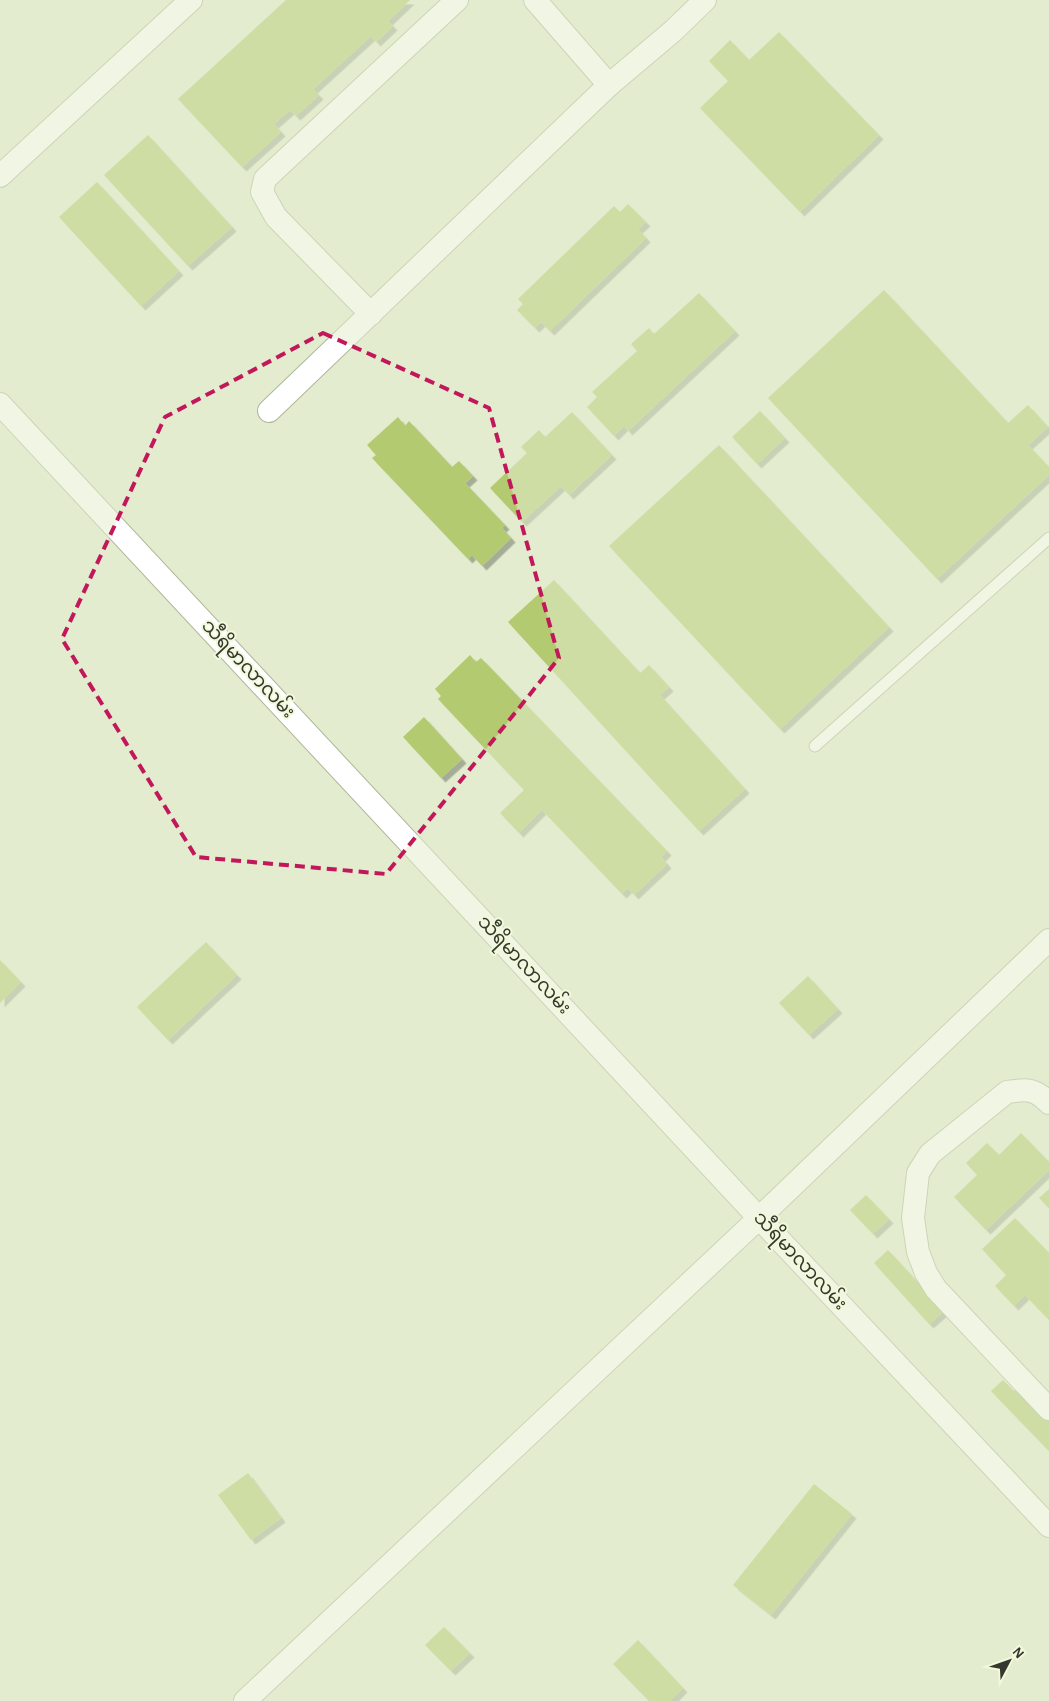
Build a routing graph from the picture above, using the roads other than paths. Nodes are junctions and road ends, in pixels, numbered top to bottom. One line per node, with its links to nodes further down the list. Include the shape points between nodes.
1 (190, 0): 6 (street)
2 (457, 0): 7 (street, via 265,179 262,192 276,217)
3 (535, 0): 5 (street)
4 (705, 0): 5 (street)
5 (609, 85): 7 (street)
6 (0, 176)
7 (371, 314): 9 (street)
8 (0, 404): 14 (street, သီရိမာလာလမ်း)
9 (269, 411)
10 (1049, 538): 11 (lane)
11 (815, 746)
12 (1049, 940): 14 (street)
13 (1049, 1103): 15 (street, via 1033,1090 1008,1092 930,1154 918,1173 913,1218 918,1252 936,1289)
14 (759, 1218): 16 (street, သီရိမာလာလမ်း); 17 (street)
15 (1049, 1410)
16 (1049, 1526)
17 (245, 1701)

